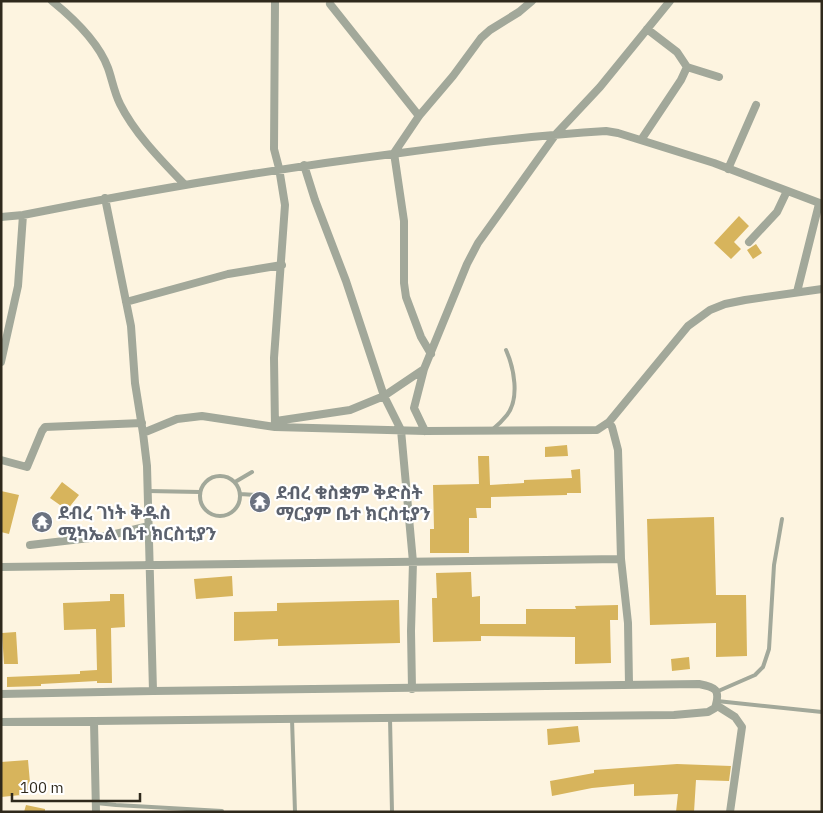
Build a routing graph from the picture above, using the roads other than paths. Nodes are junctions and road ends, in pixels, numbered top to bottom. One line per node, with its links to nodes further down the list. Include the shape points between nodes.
1 (52, 1): 17 (street, via 85,32 104,59 120,103 132,123)
2 (275, 1): 15 (street, via 274,149)
3 (532, 1): 10 (street, via 481,38)
4 (670, 1): 6 (street)
5 (330, 4): 10 (street)
6 (647, 29): 7 (street, via 677,52); 11 (street)
7 (687, 67): 8 (street); 12 (street)
8 (719, 77)
9 (756, 105): 16 (street)
10 (419, 116): 13 (street)
11 (556, 134): 12 (street, via 606,131); 13 (street); 29 (street, via 478,243)
12 (641, 140): 16 (street)
13 (394, 154): 14 (street); 29 (street, via 404,221 406,297)
14 (304, 165): 15 (street); 32 (street)
15 (279, 168): 17 (street); 24 (street, via 285,205)
16 (728, 169): 18 (street)
17 (184, 184): 19 (street)
18 (787, 191): 20 (street); 23 (street, via 777,212)
19 (105, 198): 21 (street); 27 (street)
20 (821, 204): 26 (street)
21 (23, 215): 22 (street); 30 (street, via 18,286)
22 (1, 217)
23 (748, 242)
24 (282, 265): 27 (street, via 228,274); 35 (street, via 274,358)
25 (822, 289): 26 (street)
26 (797, 292): 33 (street, via 735,302 710,310 688,326)
27 (126, 302): 34 (street)
28 (506, 350): 38 (lane, via 514,398 507,415)
29 (431, 354): 31 (street)
30 (1, 362)
31 (424, 369): 32 (street); 37 (street, via 414,408)
32 (384, 396): 35 (street, via 350,410); 36 (street)
33 (609, 422): 38 (street, via 597,430); 50 (street, via 618,450)
34 (142, 423): 39 (street); 40 (street, via 45,427 27,467)
35 (275, 424): 36 (street); 39 (street, via 202,416 177,419)
36 (401, 430): 37 (street); 51 (street)
37 (425, 431): 38 (street)
38 (491, 431)
39 (143, 433): 43 (street)
40 (1, 460)
41 (252, 472): 42 (lane)
42 (235, 482): 44 (lane, via 226,476 216,476 204,483); 45 (lane)
43 (148, 491): 44 (lane); 48 (street)
44 (200, 492): 45 (lane, via 202,506 218,516 236,508)
45 (240, 494): 46 (lane)
46 (257, 495)
47 (782, 519): 57 (lane, via 774,565 769,649 763,667 755,675)
48 (149, 526): 49 (street, via 107,536); 52 (street)
49 (30, 545)
50 (621, 559): 51 (street); 54 (street)
51 (413, 562): 52 (street); 55 (street)
52 (150, 565): 53 (street); 56 (street)
53 (1, 567)
54 (630, 685): 55 (street); 57 (street, via 699,684 712,687)
55 (412, 689): 56 (street)
56 (153, 691): 58 (street)
57 (716, 692): 59 (street)
58 (1, 694)
59 (717, 703): 60 (lane); 61 (street, via 708,712 674,715); 72 (street, via 742,727)
60 (822, 712)
61 (390, 718): 62 (street); 71 (lane)
62 (292, 719): 64 (street); 70 (lane)
63 (1, 722): 64 (street)
64 (94, 722): 65 (street)
65 (96, 802): 66 (lane); 68 (street)
66 (116, 805): 67 (lane); 69 (lane)
67 (222, 810)
68 (96, 812)
69 (120, 812)
70 (294, 812)
71 (392, 812)
72 (730, 812)

